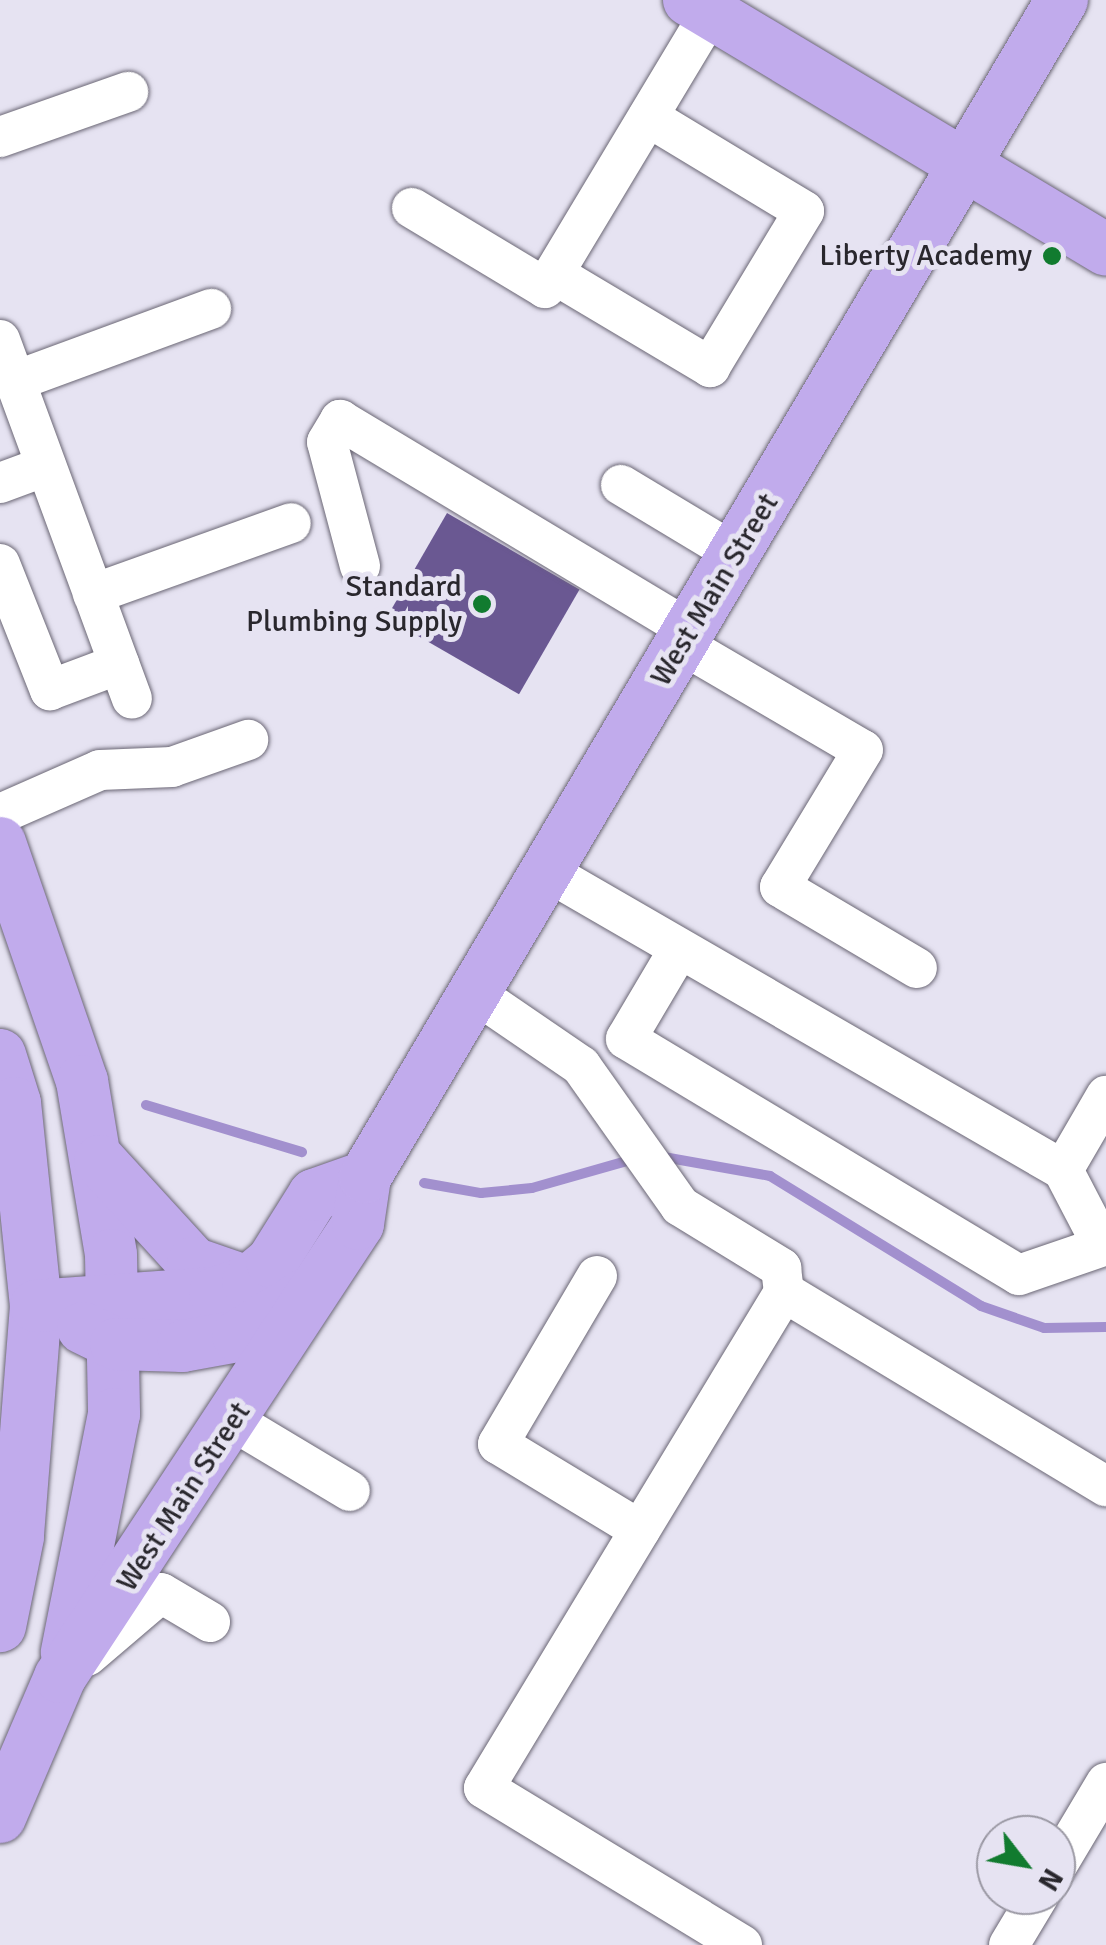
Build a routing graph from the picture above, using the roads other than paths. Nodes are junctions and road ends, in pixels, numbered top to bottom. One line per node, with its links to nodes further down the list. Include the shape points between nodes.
1 (1062, 0): 6 (main road, West Main Street)
2 (699, 7): 4 (lane); 6 (main road)
3 (128, 92): 5 (lane)
4 (648, 117): 9 (lane); 9 (lane, via 804,211 710,367)
5 (0, 136)
6 (966, 166): 8 (main road); 17 (main road, West Main Street)
7 (412, 208): 9 (lane, via 545,288)
8 (1106, 250)
9 (554, 274)
10 (211, 309): 12 (lane)
11 (0, 340): 12 (lane)
12 (15, 381): 13 (lane)
13 (46, 466): 14 (lane); 20 (lane)
14 (0, 483)
15 (621, 485): 17 (lane)
16 (291, 523): 20 (lane)
17 (736, 554): 21 (main road, West Main Street)
18 (0, 564): 20 (lane, via 50,690 126,682)
19 (360, 566): 21 (lane, via 327,442 340,420)
20 (94, 594)
21 (687, 638): 25 (main road, West Main Street); 27 (lane, via 862,750 780,887)
22 (248, 740): 23 (lane, via 172,766 100,770)
23 (0, 814)
24 (0, 844): 31 (main road, via 82,1081)
25 (548, 872): 26 (lane); 28 (main road, West Main Street)
26 (678, 951): 32 (lane); 34 (lane, via 626,1039 1019,1275)
27 (917, 968)
28 (476, 994): 33 (main road, West Main Street); 38 (lane, via 570,1056 627,1123 670,1194 781,1268)
29 (3, 1073): 39 (main road)
30 (1106, 1096): 32 (lane)
31 (100, 1161): 37 (main road, via 193,1263); 40 (main road)
32 (1063, 1170): 34 (lane)
33 (365, 1177): 36 (main road, West Main Street, via 358,1224); 37 (main road, via 314,1195 272,1262)
34 (1104, 1245)
35 (597, 1276): 45 (lane, via 498,1444)
36 (324, 1279): 40 (main road, via 238,1336); 41 (main road, West Main Street)
37 (248, 1282): 40 (main road)
38 (784, 1292): 43 (lane); 45 (lane)
39 (18, 1306): 40 (main road); 42 (main road)
40 (115, 1320): 48 (main road, via 104,1489)
41 (233, 1422): 44 (lane); 48 (main road, West Main Street)
42 (15, 1424): 47 (main road)
43 (1106, 1486)
44 (350, 1491)
45 (640, 1530): 53 (lane, via 484,1788)
46 (210, 1622): 48 (lane, via 162,1593)
47 (0, 1626)
48 (60, 1677): 50 (main road, West Main Street)
49 (1106, 1783): 51 (lane)
50 (0, 1817)
51 (1076, 1833)
52 (1027, 1915): 54 (lane)
53 (742, 1945)
54 (1009, 1945)

